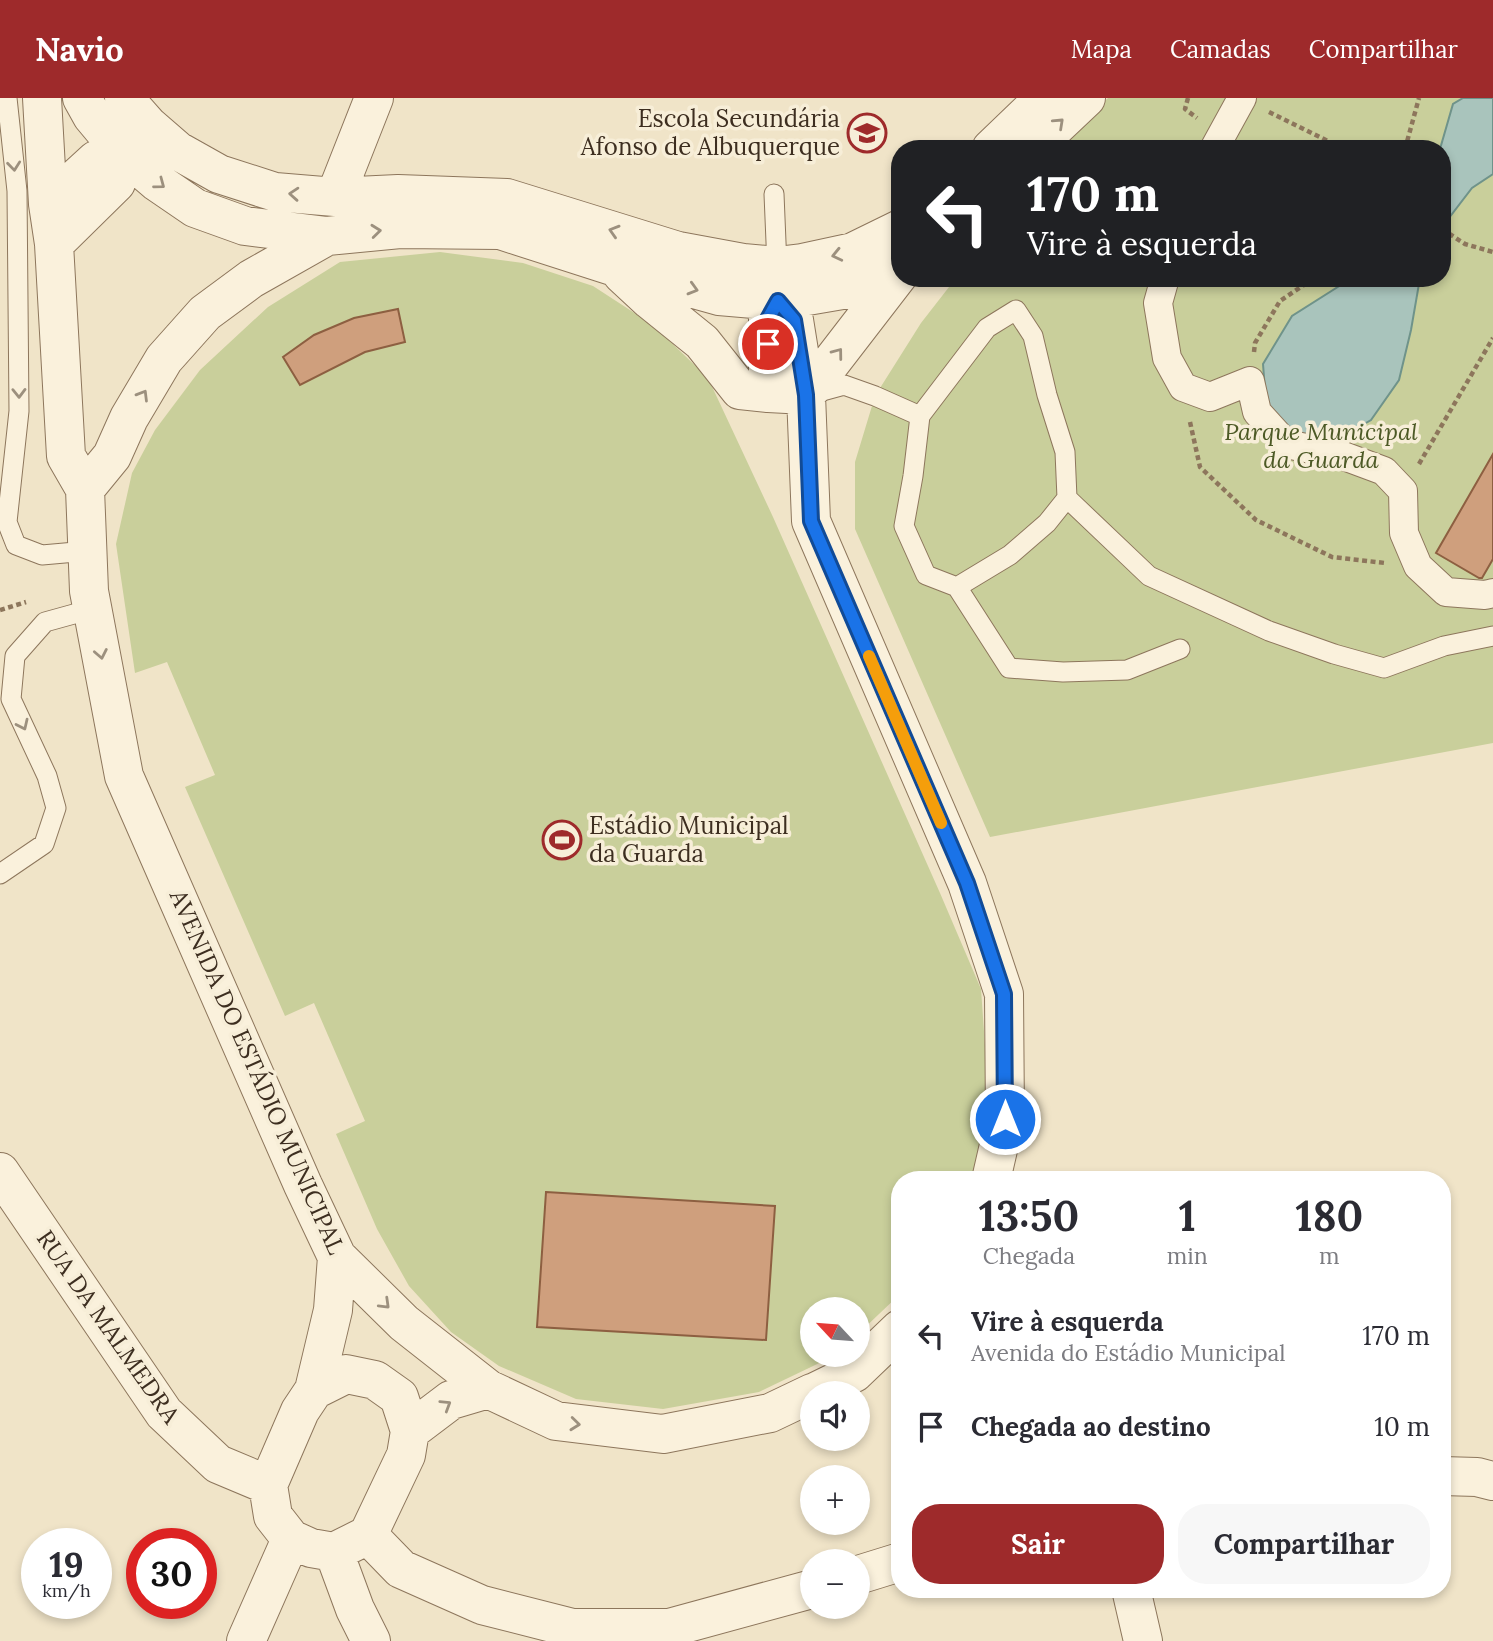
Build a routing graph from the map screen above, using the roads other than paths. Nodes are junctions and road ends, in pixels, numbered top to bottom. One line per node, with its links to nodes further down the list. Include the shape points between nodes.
1 (7, 98): 29 (lane, one-way to 29, via 17,191 19,397 7,522 16,545 42,555)
2 (42, 98): 15 (street, AVENIDA DO ESTÁDIO MUNICIPAL)
3 (82, 98): 12 (street)
4 (374, 98): 14 (street)
5 (1044, 98): 9 (street)
6 (1086, 98): 10 (street, one-way to 6)
7 (1241, 98): 11 (street)
8 (136, 111): 12 (street); 14 (street, one-way to 8, via 275,192 219,174 178,150)
9 (1000, 140)
10 (1042, 140)
11 (1219, 140)
12 (122, 152): 15 (street, via 96,160); 17 (street, one-way to 17, via 195,208 245,226); 18 (street, via 116,183)
13 (774, 194): 22 (lane)
14 (335, 197): 22 (street, one-way to 14, via 743,263 678,251 506,198)
15 (48, 204): 18 (street, AVENIDA DO ESTÁDIO MUNICIPAL)
16 (891, 233): 22 (street, one-way to 22, via 853,252 802,264)
17 (327, 236): 19 (street, one-way to 19, via 400,229 500,230); 27 (street, one-way to 17, via 112,456 164,359 205,313 251,279)
18 (54, 244): 27 (street, AVENIDA DO ESTÁDIO MUNICIPAL, via 66,456)
19 (615, 267): 22 (street, one-way to 22, via 719,296); 24 (street, via 702,342 740,390)
20 (891, 273): 22 (street, via 848,289)
21 (891, 282): 25 (street, one-way to 21)
22 (778, 283): 24 (street, via 768,319); 25 (street, via 794,320)
23 (1162, 287): 31 (street, via 1158,303 1167,358 1183,387 1210,397 1250,381 1257,412 1286,444 1341,455 1384,471 1403,491 1404,533 1418,566 1446,592)
24 (768, 393): 25 (street)
25 (806, 395): 26 (lane, via 844,385); 36 (street, via 811,521 967,883 1004,994 1005,1119)
26 (919, 416): 28 (lane, via 987,328 1016,310 1033,336 1065,452); 30 (lane, via 904,526 926,575)
27 (85, 489): 29 (street, AVENIDA DO ESTÁDIO MUNICIPAL)
28 (1067, 498): 30 (lane, via 1047,523 1010,555); 33 (lane, via 1149,576 1269,631 1334,654 1384,668 1444,646)
29 (87, 551): 32 (street, AVENIDA DO ESTÁDIO MUNICIPAL)
30 (957, 587): 34 (lane, via 1009,668 1127,670)
31 (1493, 593)
32 (92, 610): 35 (lane, one-way to 35, via 45,622 15,656 11,699 47,776 56,808 44,844); 38 (street, AVENIDA DO ESTÁDIO MUNICIPAL, one-way to 38, via 124,776)
33 (1493, 636)
34 (1180, 649)
35 (0, 874)
36 (993, 1171)
37 (0, 1172): 47 (street, RUA DA MALMEDRA, via 163,1413 218,1464)
38 (337, 1257): 41 (street, AVENIDA DO ESTÁDIO MUNICIPAL, one-way to 41, via 404,1322); 42 (street, via 333,1310)
39 (891, 1338): 40 (street, AVENIDA DO ESTÁDIO MUNICIPAL, via 854,1373)
40 (837, 1381)
41 (488, 1389): 43 (street, AVENIDA DO ESTÁDIO MUNICIPAL, one-way to 43, via 556,1422 663,1434 770,1413); 44 (street, one-way to 41, via 451,1400)
42 (314, 1390): 44 (street, via 346,1374 375,1380 399,1397); 47 (street)
43 (800, 1399)
44 (410, 1431): 49 (street, via 406,1455)
45 (1451, 1476): 46 (street)
46 (1493, 1480)
47 (268, 1485): 48 (street, via 273,1516)
48 (291, 1539): 49 (street, via 311,1548); 54 (street)
49 (351, 1544): 52 (street, via 482,1605 572,1628 670,1628); 55 (street, via 355,1609)
50 (891, 1565): 51 (street)
51 (870, 1571)
52 (800, 1592)
53 (1133, 1598): 56 (street)
54 (246, 1641)
55 (371, 1641)
56 (1143, 1641)

